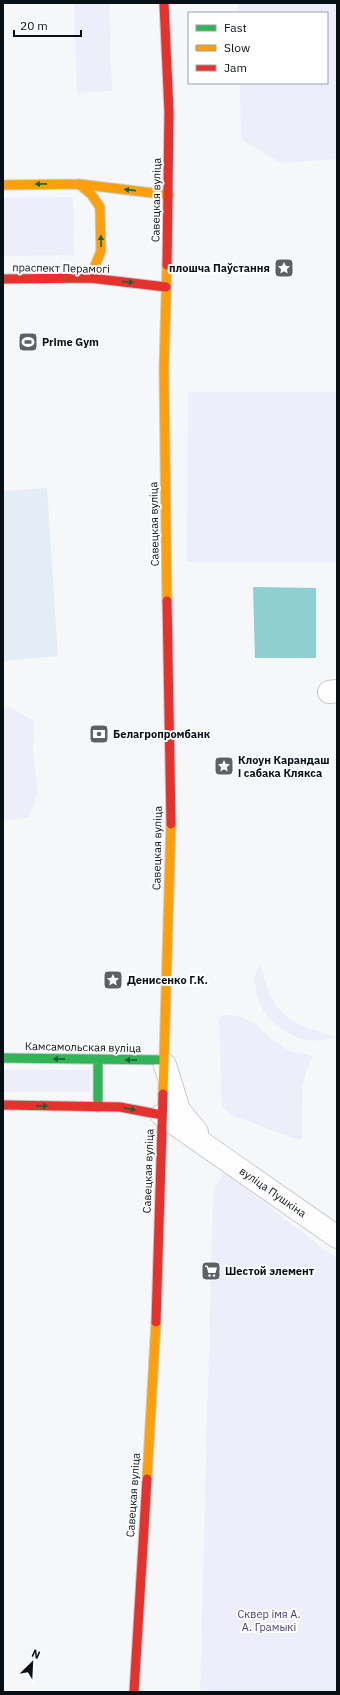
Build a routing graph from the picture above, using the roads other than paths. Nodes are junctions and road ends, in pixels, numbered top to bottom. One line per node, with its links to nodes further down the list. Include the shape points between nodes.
1 (164, 3): 4 (main road, Савецкая вуліца, via 169,112)
2 (79, 184): 3 (main road, one-way to 3); 4 (main road, one-way to 2); 5 (main road, one-way to 2, via 101,251 100,207 91,194)
3 (3, 185)
4 (169, 195): 7 (main road, Савецкая вуліца)
5 (90, 278): 6 (main road, праспект Перамогі); 7 (main road, праспект Перамогі, one-way to 7)
6 (3, 279)
7 (166, 286): 10 (main road, Савецкая вуліца, via 164,369 171,834)
8 (3, 1058): 9 (main road, Камсамольская вуліца, one-way to 8)
9 (98, 1059): 10 (main road, Камсамольская вуліца, one-way to 9); 12 (main road)
10 (164, 1060): 13 (main road, Савецкая вуліца); 14 (street, вуліца Пушкіна, via 179,1110)
11 (3, 1105): 12 (main road, one-way to 12)
12 (98, 1106): 13 (main road, one-way to 13, via 120,1107)
13 (162, 1115): 14 (street, вуліца Пушкіна); 16 (main road, Савецкая вуліца, via 155,1344)
14 (209, 1147): 15 (street, вуліца Пушкіна)
15 (337, 1237)
16 (134, 1692)

